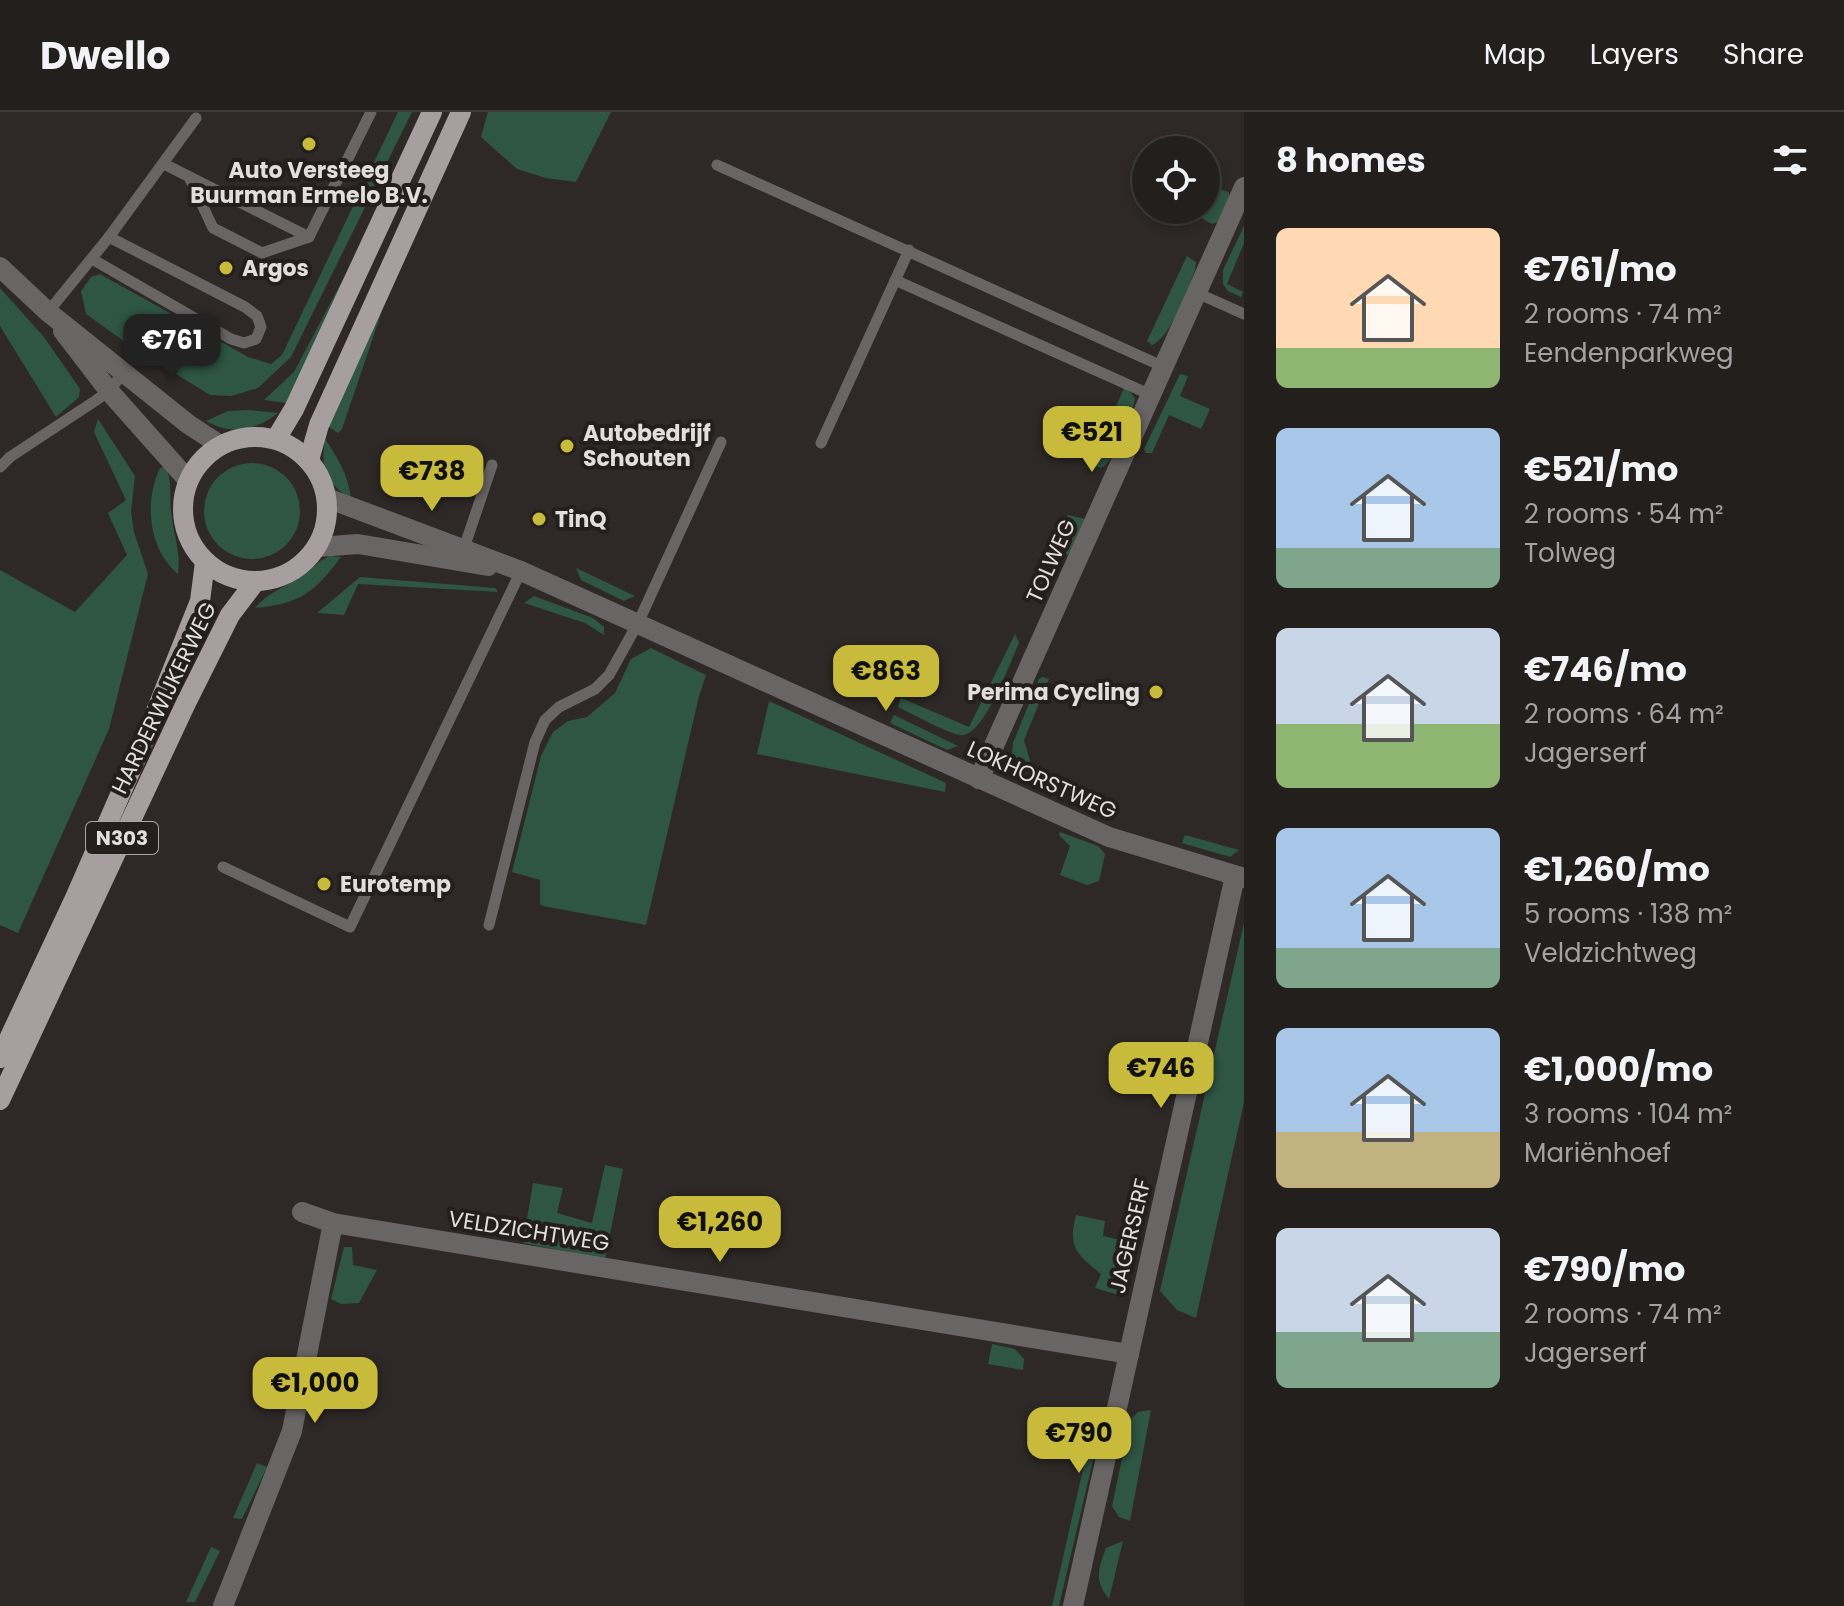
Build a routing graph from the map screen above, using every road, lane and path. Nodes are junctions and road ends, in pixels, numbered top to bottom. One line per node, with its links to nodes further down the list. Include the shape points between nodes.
1 (371, 112): 10 (lane)
2 (432, 112): 22 (main road)
3 (461, 112): 26 (main road, via 319,425)
4 (196, 118): 5 (lane)
5 (164, 164): 7 (lane); 9 (lane)
6 (717, 165): 11 (lane)
7 (189, 177): 10 (lane); 10 (lane, via 213,228 262,253)
8 (1244, 187): 15 (street, TOLWEG)
9 (109, 237): 12 (lane); 12 (lane, via 245,307 261,327 256,339 231,339)
10 (309, 237)
11 (909, 250): 14 (lane); 18 (lane)
12 (92, 259): 16 (lane)
13 (0, 267): 16 (street)
14 (895, 280): 21 (lane); 24 (lane)
15 (1197, 293): 17 (lane); 18 (street, TOLWEG)
16 (48, 312): 19 (street); 20 (street)
17 (1244, 314)
18 (1164, 367): 21 (street, TOLWEG)
19 (124, 372): 20 (lane); 25 (street)
20 (109, 391): 28 (lane); 29 (street)
21 (1151, 395): 37 (street, TOLWEG)
22 (276, 439): 25 (main road, via 238,439); 26 (main road)
23 (721, 442): 36 (lane)
24 (821, 443)
25 (220, 445): 29 (main road)
26 (309, 460): 30 (main road)
27 (492, 465): 32 (lane)
28 (0, 467)
29 (188, 480): 33 (main road, via 184,524)
30 (327, 498): 31 (main road, via 327,523); 32 (street, LOKHORSTWEG)
31 (318, 547): 32 (street, LOKHORSTWEG, via 358,544); 35 (main road, via 302,566 280,578)
32 (461, 555): 34 (street, LOKHORSTWEG)
33 (205, 562): 35 (main road, via 228,577); 41 (main road, HARDERWIJKERWEG / N303, via 200,601 151,724)
34 (521, 571): 36 (street, LOKHORSTWEG); 38 (lane, via 350,927)
35 (255, 582): 42 (main road, HARDERWIJKERWEG / N303, via 230,615 186,703)
36 (638, 623): 37 (street, LOKHORSTWEG); 40 (lane, via 609,675 545,720)
37 (979, 779): 39 (street, LOKHORSTWEG, via 1109,837)
38 (223, 867)
39 (1240, 877): 45 (street, JAGERSERF)
40 (489, 925)
41 (0, 1058)
42 (0, 1100)
43 (302, 1212): 44 (street, VELDZICHTWEG)
44 (333, 1223): 45 (street, VELDZICHTWEG); 46 (street, via 292,1431)
45 (1129, 1354): 47 (street, JAGERSERF)
46 (223, 1606)
47 (1073, 1606)

